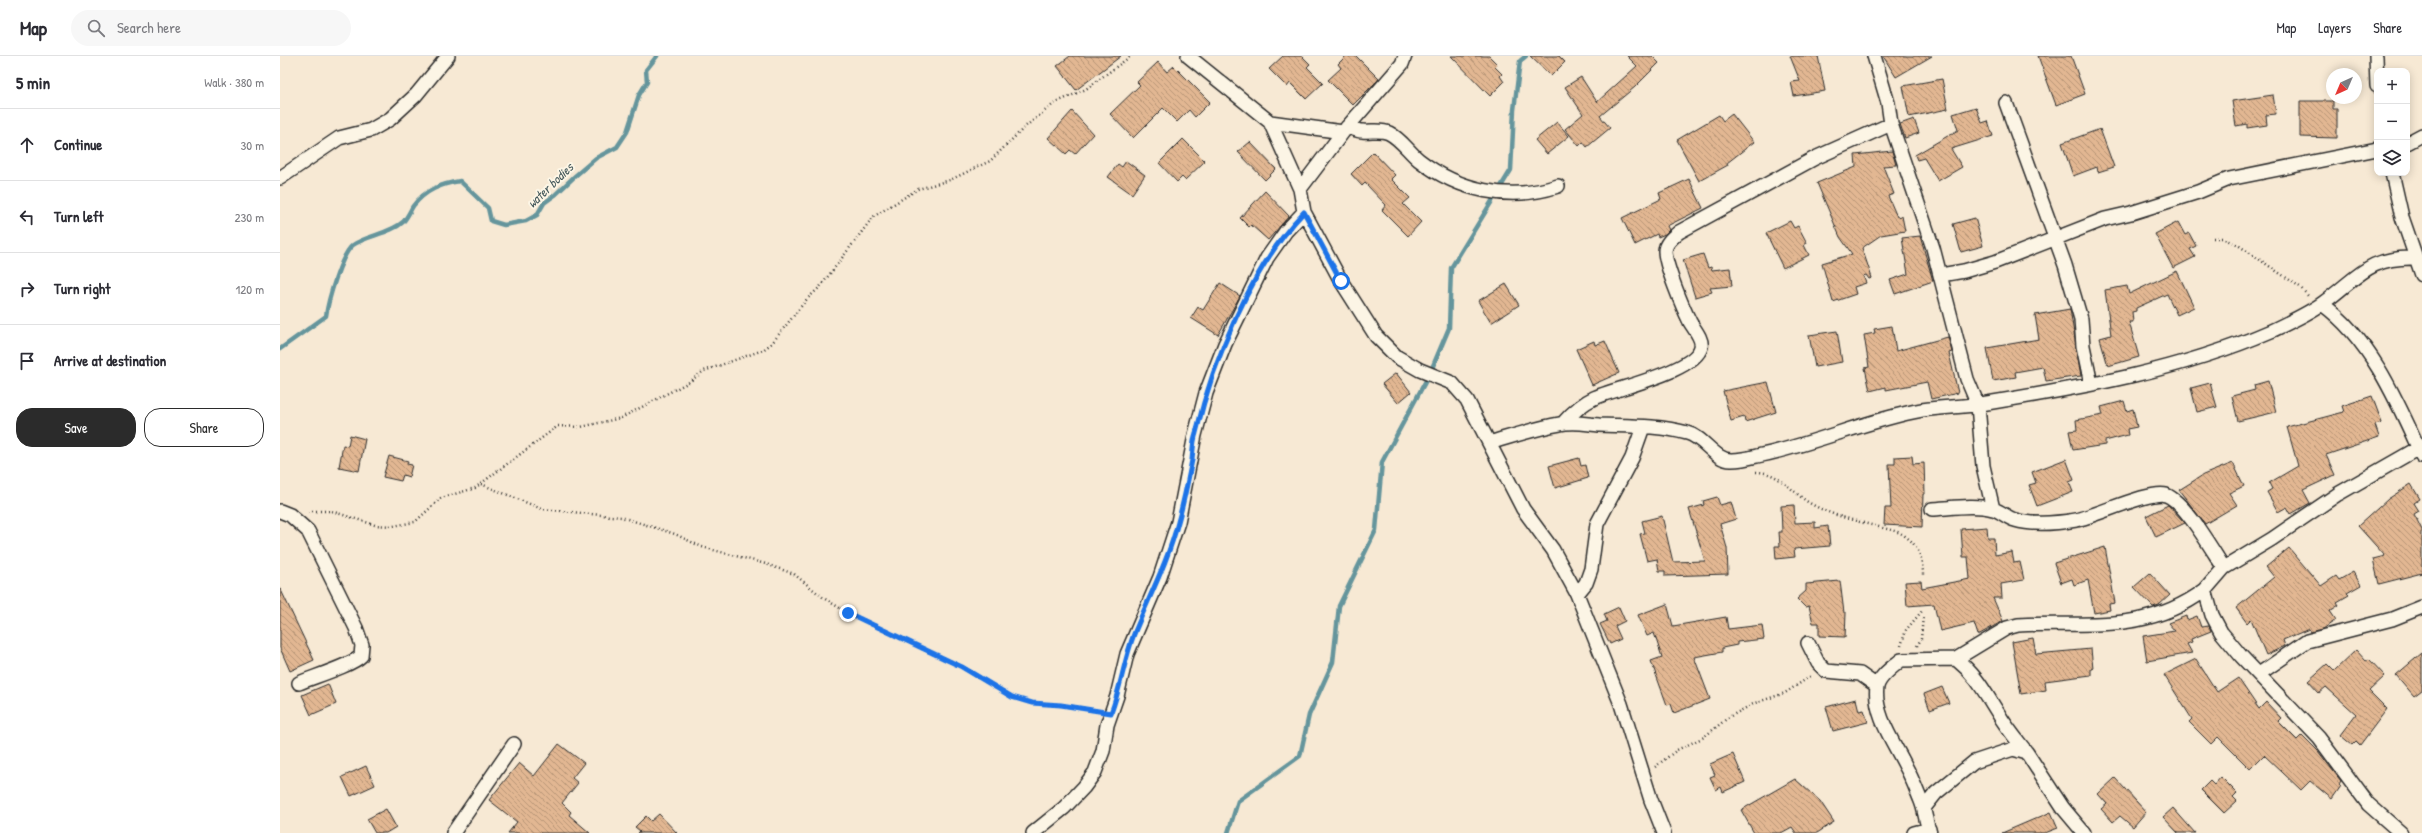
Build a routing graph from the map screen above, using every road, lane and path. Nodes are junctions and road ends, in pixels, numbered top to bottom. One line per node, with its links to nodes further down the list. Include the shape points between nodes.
1 (448, 56): 16 (street, via 416,95 390,119 371,130 339,138)
2 (1131, 56): 33 (path, via 1086,89 1055,103 1026,126 990,161 956,178 918,189 873,217 820,287 807,299 772,343 762,350 704,371 689,382 621,418 581,427 558,426)
3 (1188, 56): 9 (street)
4 (1405, 56): 11 (street, via 1402,64)
5 (1874, 56): 10 (street, via 1888,102)
6 (2376, 56): 7 (street)
7 (2376, 68)
8 (2006, 103): 21 (street)
9 (1270, 122): 11 (street); 18 (street)
10 (1890, 124): 24 (street); 28 (street, via 1815,158 1679,232 1668,242 1665,250 1678,294 1699,337 1701,346 1697,355 1644,383 1593,398 1572,412)
11 (1345, 129): 17 (street, via 1388,132 1446,178 1497,194 1522,195); 18 (street)
12 (2422, 136): 13 (street)
13 (2410, 142)
14 (2374, 150): 21 (street, via 2229,179 2198,192 2105,219)
15 (2393, 176): 22 (street, via 2402,217)
16 (280, 178)
17 (1558, 186)
18 (1300, 189): 19 (street)
19 (1304, 212): 30 (street, via 1341,281 1376,336 1397,357 1452,383 1467,400); 51 (street, via 1286,231 1267,258 1225,344 1206,393 1176,528 1160,577 1127,654 1118,696)
20 (2213, 238): 25 (path, via 2222,238 2238,246 2300,287)
21 (2055, 239): 24 (street, via 1995,262); 26 (street, via 2081,318 2083,346)
22 (2416, 258): 23 (street); 25 (street, via 2394,257 2356,274)
23 (2422, 274)
24 (1941, 275): 27 (street, via 1967,379)
25 (2320, 305): 26 (street, via 2233,347 2114,381); 31 (street, via 2344,323 2367,352)
26 (2091, 384): 27 (street)
27 (1978, 405): 29 (street, via 1920,411 1798,447 1731,461 1690,433); 35 (street, via 1983,466)
28 (1563, 423): 29 (street); 30 (street)
29 (1643, 427): 40 (street, via 1632,458 1597,524 1591,569 1586,583)
30 (1489, 444): 40 (street, via 1522,509 1553,550)
31 (2421, 450): 37 (street, via 2338,494)
32 (1751, 471): 38 (path, via 1771,473 1813,505 1848,519 1896,531 1905,536 1916,545 1920,554)
33 (481, 484): 36 (path, via 442,498 415,522 404,525 375,525 331,511); 51 (path, via 542,509 621,517 675,534 702,547 794,574 825,599 848,613 962,667 1012,697 1032,703)
34 (1932, 509): 35 (street)
35 (1993, 509): 37 (street, via 2015,520 2076,520 2107,512 2150,495 2164,494 2174,499 2186,513)
36 (285, 513): 49 (street, via 308,531 362,645 361,656 355,663 335,668)
37 (2224, 568): 39 (street)
38 (1922, 576)
39 (2204, 590): 46 (street, via 2160,614 2132,622 2035,624 2007,628); 48 (street, via 2221,632)
40 (1577, 594): 54 (street, via 1621,704)
41 (2422, 607): 48 (street, via 2392,619 2307,641)
42 (1922, 612): 45 (path, via 1906,630 1901,647)
43 (1923, 616): 45 (path, via 1919,644)
44 (1808, 643): 47 (street, via 1818,663)
45 (1901, 660): 46 (street); 50 (street, via 1880,679)
46 (1956, 660): 53 (street, via 1980,682 1998,713)
47 (1826, 671): 50 (street, via 1860,674); 54 (path, via 1811,676 1785,693 1755,703 1729,717 1704,737 1662,760)
48 (2259, 674): 62 (street, via 2319,738 2368,804)
49 (299, 683)
50 (1877, 686): 55 (street, via 1882,718)
51 (1111, 713): 58 (street, via 1104,751 1095,772 1064,808)
52 (514, 744): 57 (street)
53 (2027, 753): 55 (street, via 2013,749 1974,762 1936,793); 61 (street)
54 (1644, 777): 59 (street)
55 (1924, 808): 56 (street)
56 (1929, 831): 60 (street)
57 (453, 833)
58 (1033, 833)
59 (1664, 833)
60 (1914, 833)
61 (2084, 833)
62 (2401, 833)

